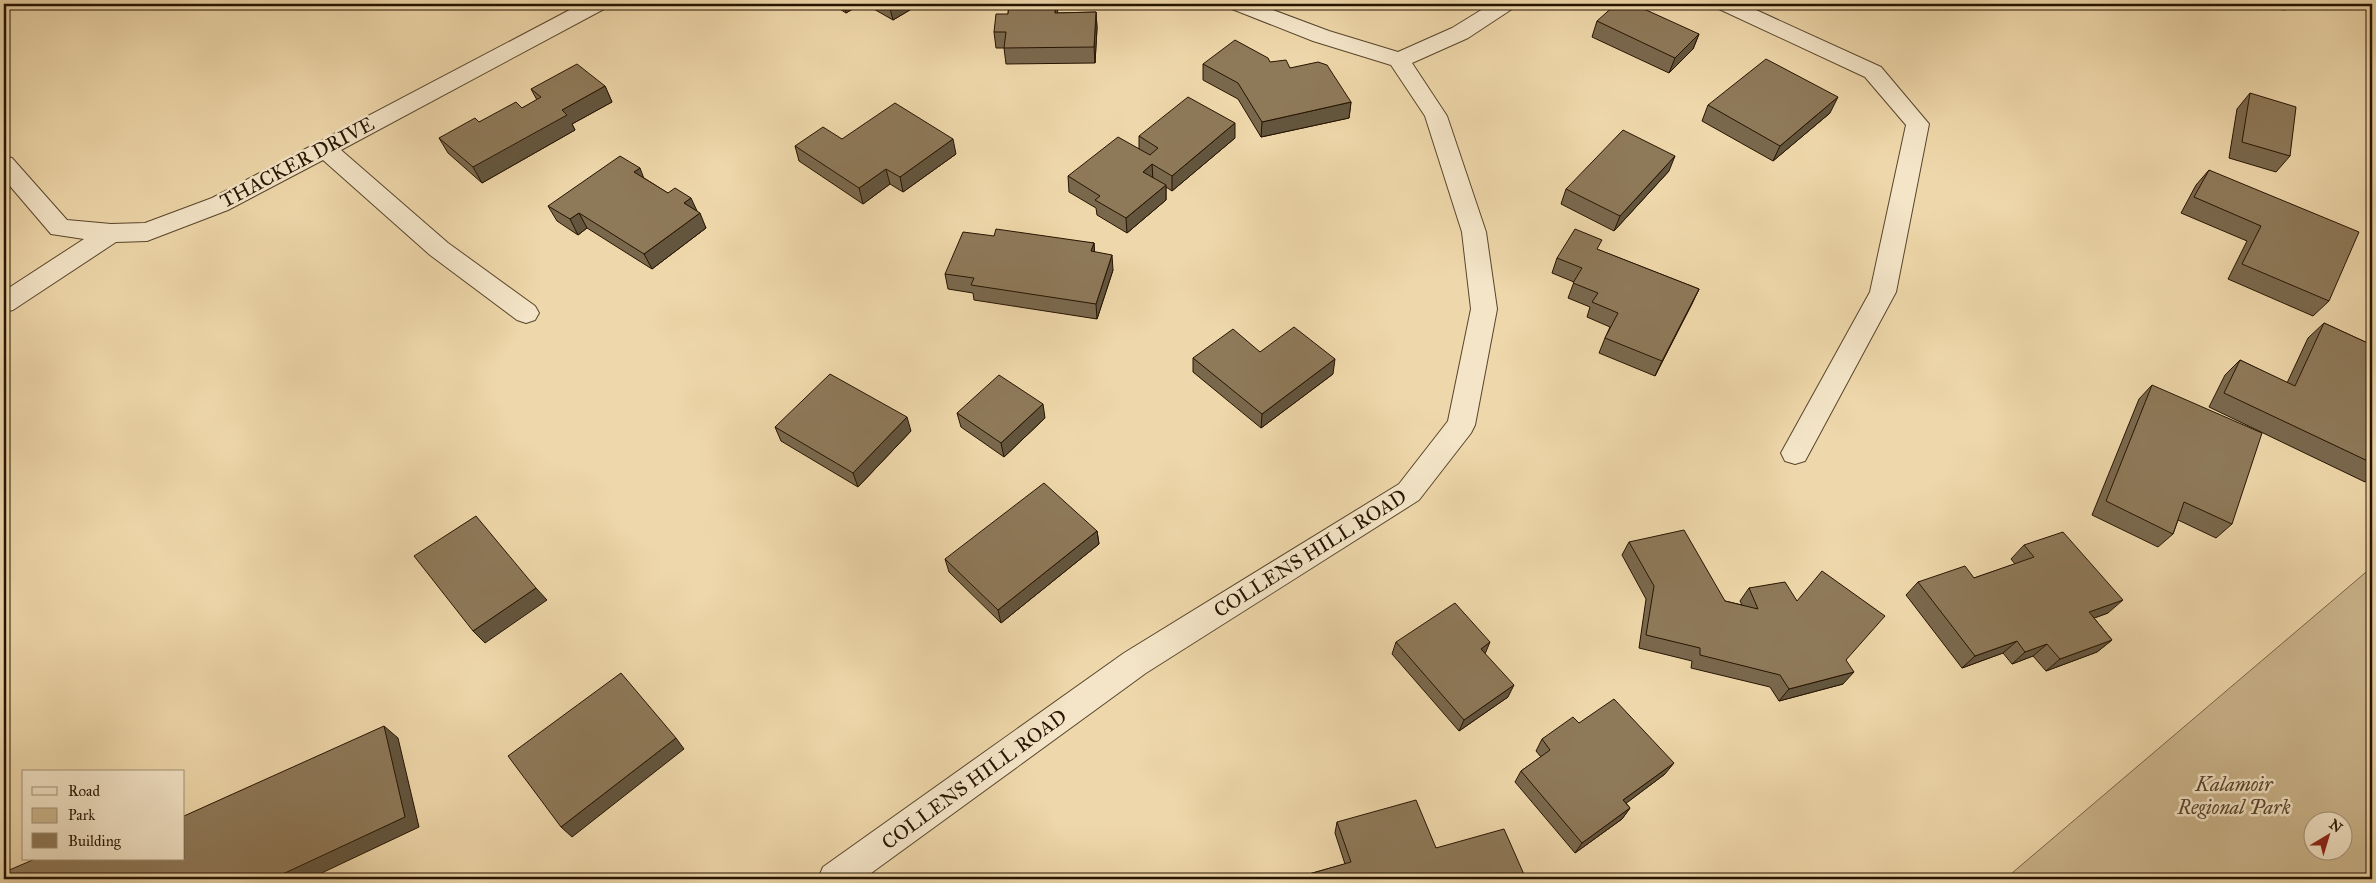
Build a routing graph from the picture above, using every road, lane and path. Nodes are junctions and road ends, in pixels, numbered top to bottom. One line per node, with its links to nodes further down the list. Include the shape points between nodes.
1 (596, 4): 6 (street, THACKER DRIVE)
2 (1239, 4): 5 (street, via 1321,36)
3 (1505, 4): 5 (street, via 1460,33)
4 (1726, 4): 11 (street, via 1873,72 1918,124 1883,292)
5 (1399, 60): 12 (street, COLLENS HILL ROAD, via 1436,116 1474,232 1484,309 1461,425 1410,492 1135,663)
6 (324, 148): 8 (street, THACKER DRIVE, via 220,204 147,232); 10 (street, via 439,249)
7 (4, 164): 8 (street, THACKER DRIVE, via 60,228)
8 (111, 233): 9 (street)
9 (4, 303)
10 (526, 313)
11 (1796, 453)
12 (835, 879)

